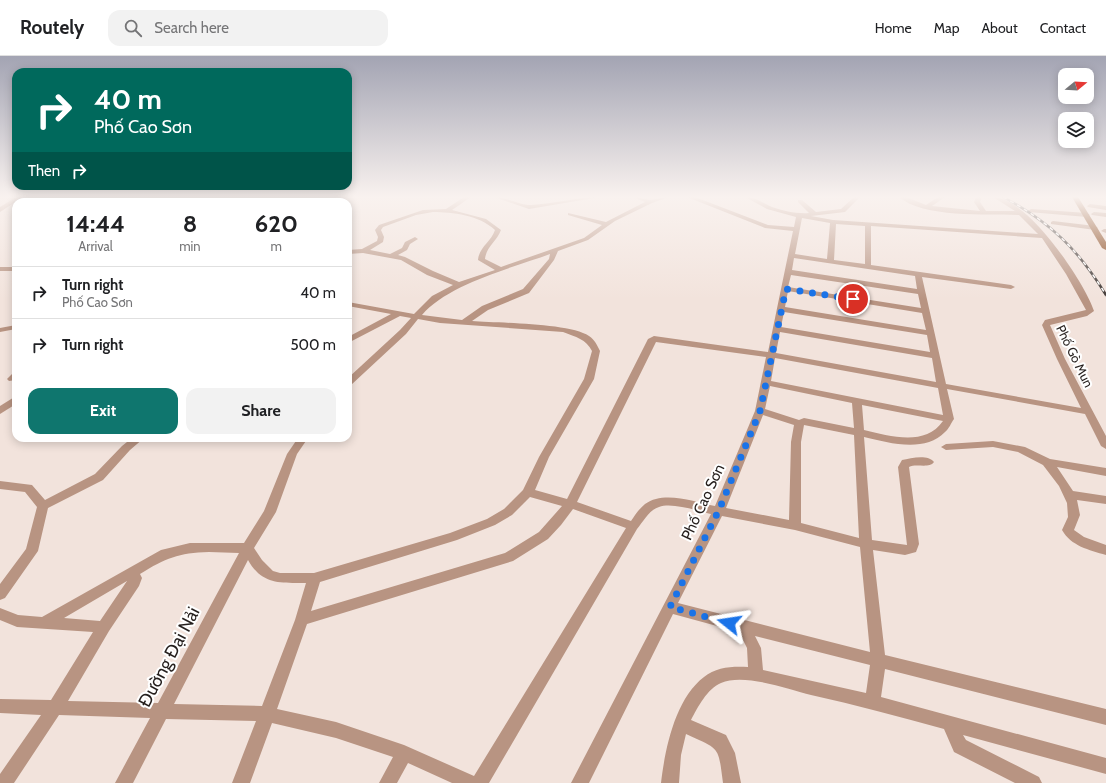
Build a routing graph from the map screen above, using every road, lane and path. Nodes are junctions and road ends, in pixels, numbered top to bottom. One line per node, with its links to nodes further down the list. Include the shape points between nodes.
1 (378, 231): 13 (street, via 380,242)
2 (498, 231): 22 (street, via 488,243 481,260)
3 (597, 231): 14 (street, via 586,239)
4 (797, 231): 17 (street, Phố Cao Sơn)
5 (832, 231): 18 (street)
6 (868, 231): 19 (street)
7 (963, 231): 10 (street)
8 (1040, 231): 10 (street, Phố Gò Mun)
9 (1097, 231): 12 (highway)
10 (1044, 236): 49 (street, Phố Gò Mun, via 1052,245 1090,311 1048,322 1046,325)
11 (415, 239): 16 (street)
12 (1106, 248)
13 (364, 251): 15 (street); 16 (street)
14 (555, 251): 22 (street); 34 (street, via 552,259 526,291 485,308)
15 (352, 252)
16 (393, 255): 25 (street)
17 (791, 256): 18 (street); 23 (street, Phố Cao Sơn)
18 (830, 261): 19 (street)
19 (868, 266): 24 (street)
20 (0, 269): 21 (street)
21 (12, 269)
22 (501, 270): 25 (street)
23 (788, 272): 27 (street, Phố Cao Sơn); 28 (street)
24 (918, 274): 26 (street); 28 (street)
25 (459, 285): 33 (street, via 435,298)
26 (1011, 287)
27 (786, 289): 30 (street, Phố Cao Sơn); 31 (street)
28 (922, 292): 31 (street)
29 (352, 305): 32 (street)
30 (781, 309): 36 (street, Phố Cao Sơn); 38 (street)
31 (926, 311): 38 (street)
32 (400, 313): 33 (street); 39 (street)
33 (417, 317): 34 (street); 42 (street)
34 (465, 322): 61 (street, via 564,330 585,337 596,351 589,379 544,457)
35 (12, 328): 37 (street)
36 (777, 329): 40 (street, Phố Cao Sơn); 41 (street)
37 (0, 330)
38 (931, 333): 41 (street)
39 (352, 338)
40 (772, 355): 43 (street, Phố Cao Sơn); 44 (street); 64 (street, via 659,339 651,341)
41 (936, 356): 44 (street)
42 (352, 379)
43 (767, 383): 45 (street); 48 (street, Phố Cao Sơn)
44 (941, 385): 49 (street); 50 (street)
45 (858, 401): 50 (street); 52 (street)
46 (12, 402): 47 (street)
47 (0, 411)
48 (760, 411): 51 (street); 66 (street, Phố Cao Sơn)
49 (1088, 412): 55 (street, Phố Gò Mun)
50 (949, 419): 52 (street, via 946,427 928,439 898,441)
51 (799, 423): 52 (street, via 804,421); 68 (street, via 796,442)
52 (859, 433): 69 (street)
53 (134, 442): 65 (street, via 99,477)
54 (300, 442): 70 (street, Đường Đại Nải, via 292,454 270,512)
55 (1106, 446)
56 (946, 447): 58 (street, via 993,444 1021,449)
57 (929, 462): 69 (street, via 906,463 903,467 912,549)
58 (1048, 462): 59 (street); 62 (street, via 1059,476)
59 (1106, 472)
60 (0, 485): 65 (street, via 28,488)
61 (528, 492): 64 (street); 73 (street, via 508,512 459,535)
62 (1067, 494): 63 (street); 71 (street, via 1074,509 1074,520 1069,532)
63 (1106, 500)
64 (570, 504): 67 (street); 77 (street, via 558,522 540,540 509,556)
65 (43, 506): 74 (street, via 32,551)
66 (719, 510): 67 (street, via 669,501 654,503 647,507); 68 (street); 75 (street, Phố Cao Sơn)
67 (633, 526): 98 (street)
68 (795, 526): 69 (street)
69 (866, 544): 81 (street)
70 (248, 548): 72 (street, via 175,551); 73 (street, via 257,564 269,575 280,578); 86 (street, Đường Đại Nải)
71 (1106, 550)
72 (132, 572): 78 (street); 79 (street, via 136,580)
73 (314, 578): 77 (street)
74 (0, 594)
75 (670, 607): 80 (street); 99 (street, Phố Cao Sơn)
76 (0, 614): 78 (street, via 17,621)
77 (302, 620): 87 (street)
78 (45, 622): 79 (street)
79 (104, 627): 85 (street)
80 (744, 627): 81 (street); 82 (street, via 754,648)
81 (878, 661): 83 (street); 88 (street)
82 (756, 675): 83 (street); 90 (street, via 732,674 716,677 705,686 693,702)
83 (873, 702): 89 (street)
84 (0, 706): 85 (street)
85 (54, 709): 86 (street); 93 (street)
86 (162, 710): 87 (street); 94 (street, Đường Đại Nải)
87 (267, 714): 91 (street, via 336,730); 95 (street)
88 (1106, 717)
89 (950, 722): 92 (street); 102 (street, via 960,746)
90 (682, 724): 100 (street, via 675,746); 101 (street, via 720,741 727,753)
91 (404, 753): 96 (street); 97 (street)
92 (1106, 766)
93 (4, 783)
94 (124, 783)
95 (241, 783)
96 (388, 783)
97 (471, 783)
98 (478, 783)
99 (580, 783)
100 (670, 783)
101 (732, 783)
102 (1034, 783)

